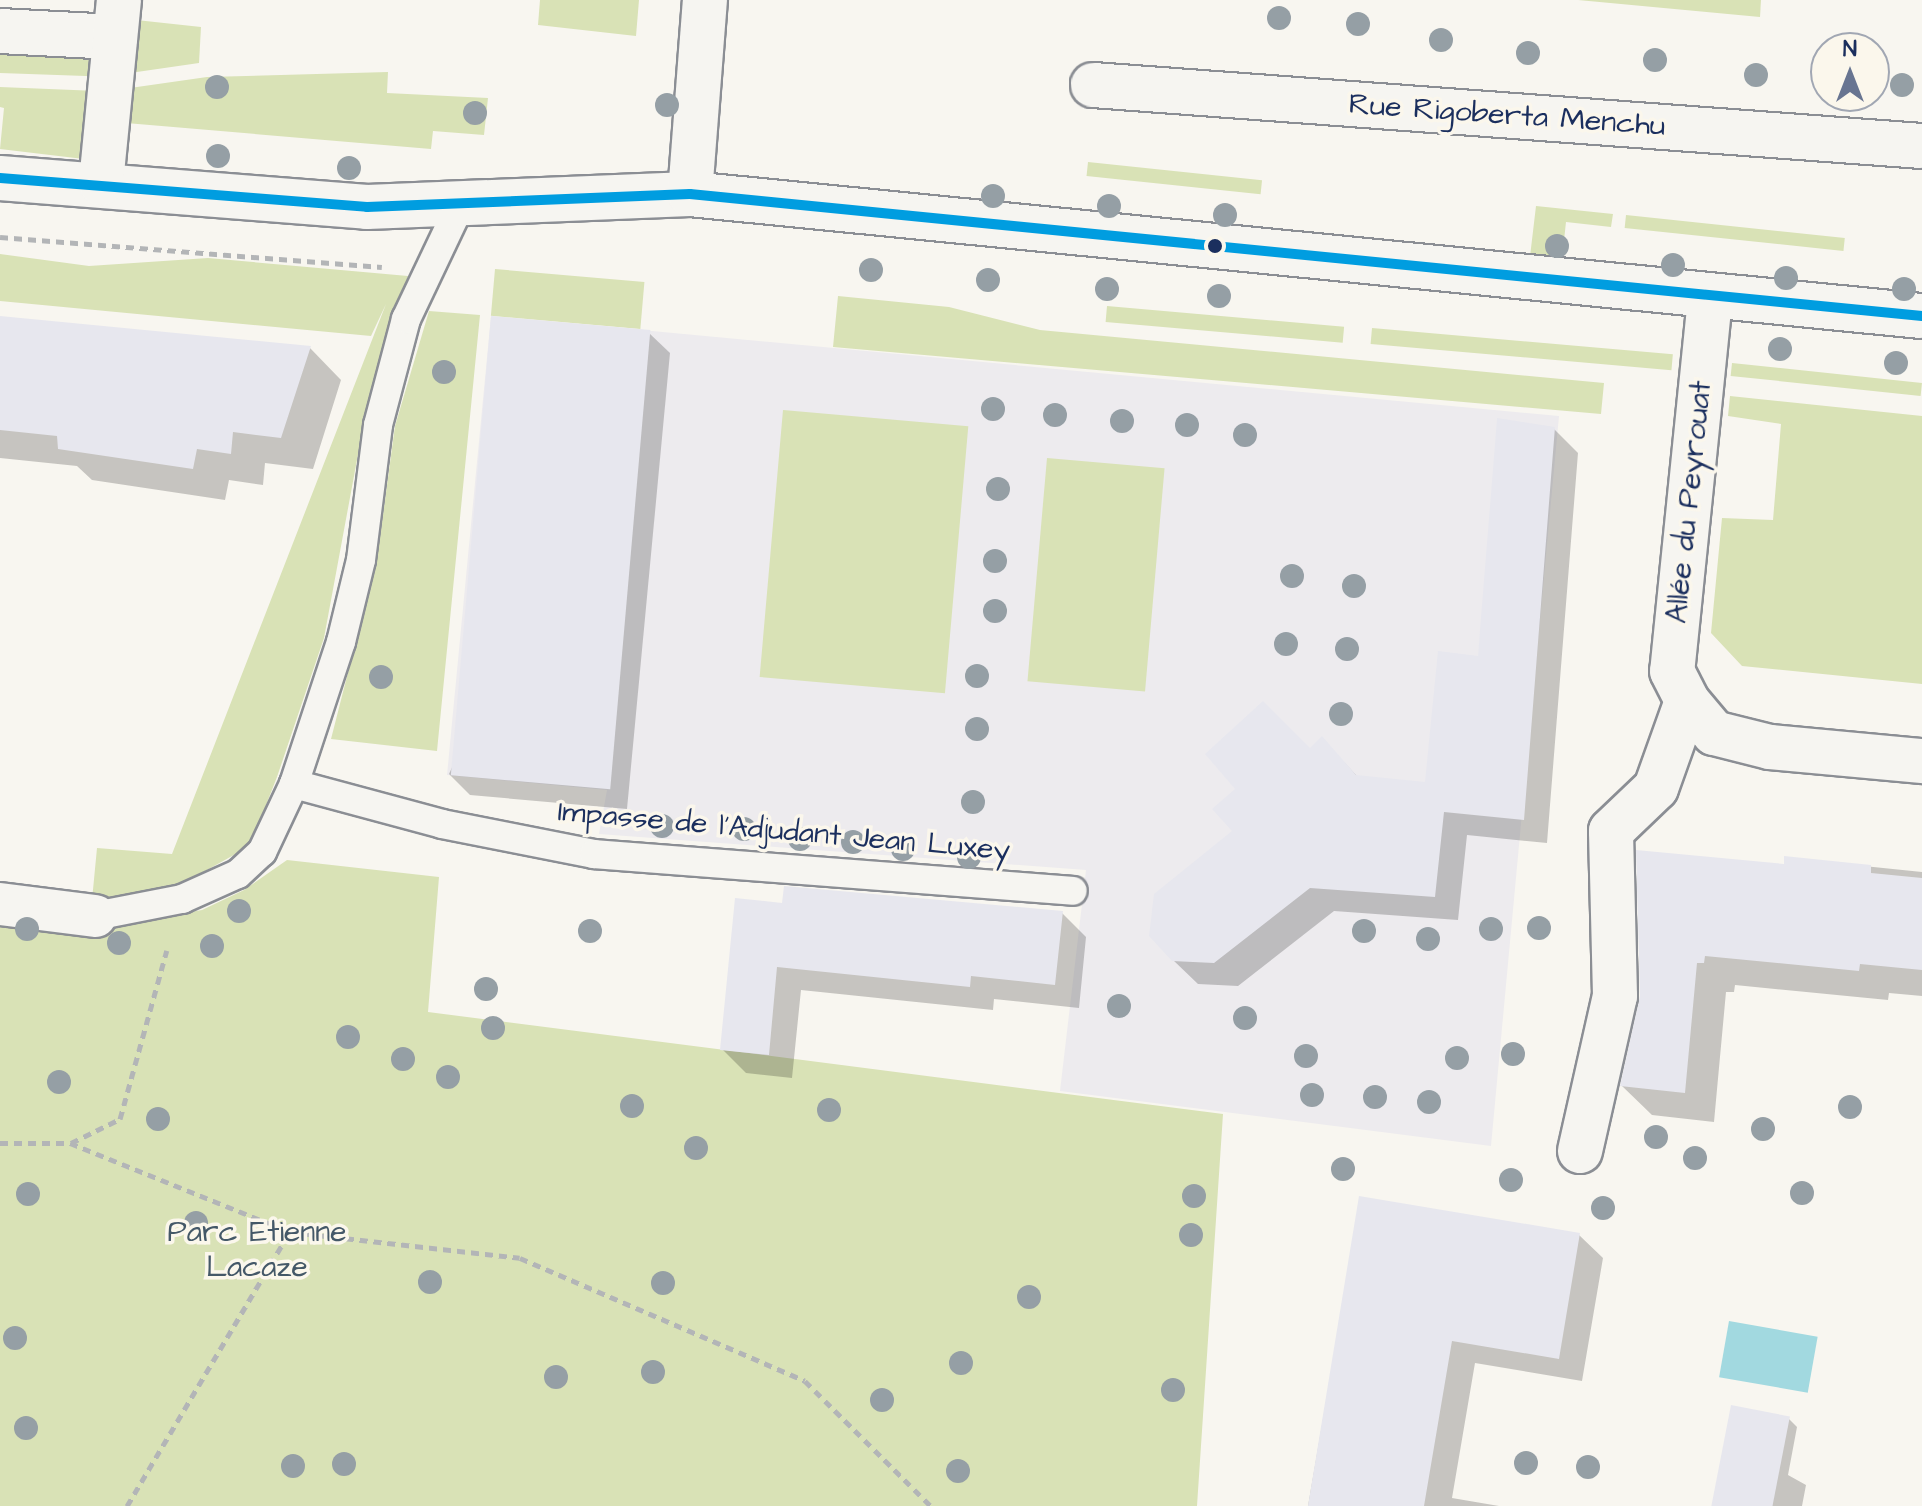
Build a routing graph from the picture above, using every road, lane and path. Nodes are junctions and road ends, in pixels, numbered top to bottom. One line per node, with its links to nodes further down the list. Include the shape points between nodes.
1 (705, 0): 8 (street)
2 (117, 18): 3 (street); 7 (street)
3 (0, 31)
4 (1093, 85): 5 (street, Rue Rigoberta Menchu)
5 (1922, 146)
6 (0, 178): 7 (street)
7 (101, 183): 9 (street, via 367,207)
8 (690, 194): 9 (street); 12 (street)
9 (461, 203): 11 (lane)
10 (0, 237): 11 (path, via 365,268)
11 (433, 264): 16 (lane, via 406,319 378,425 361,560 345,629)
12 (1710, 299): 13 (street); 14 (street, Allée du Peyrouat, via 1672,671)
13 (1922, 316)
14 (1687, 701): 15 (street, Allée du Peyrouat, via 1714,733 1728,737 1770,747); 23 (street, via 1656,788 1611,831 1615,996)
15 (1922, 761)
16 (294, 784): 17 (lane, Impasse de l'Adjudant Jean Luxey, via 442,824 594,854); 18 (lane, via 262,852 238,874)
17 (1073, 891)
18 (182, 899): 20 (lane); 22 (path, via 120,1119)
19 (0, 904): 20 (street)
20 (95, 916)
21 (0, 1143): 22 (path)
22 (70, 1143): 24 (path)
23 (1580, 1151)
24 (290, 1232): 25 (path); 26 (path, via 520,1258 549,1270 805,1381)
25 (127, 1506)
26 (931, 1506)

